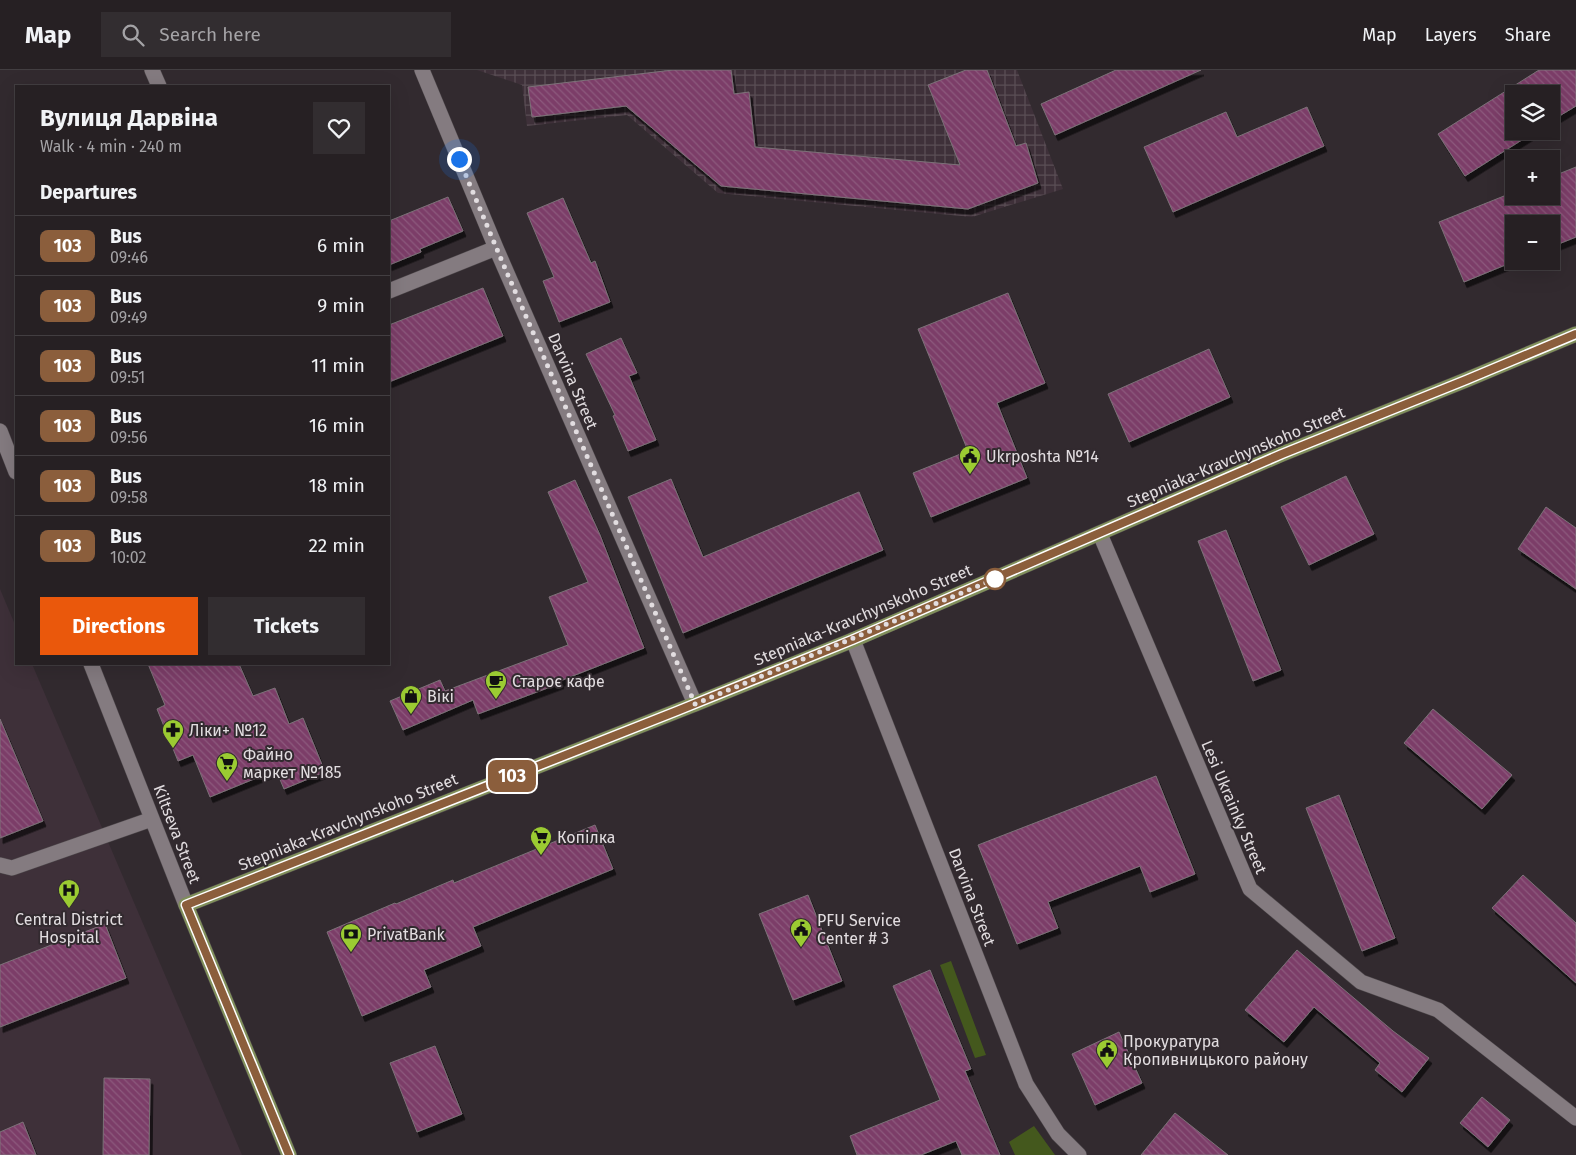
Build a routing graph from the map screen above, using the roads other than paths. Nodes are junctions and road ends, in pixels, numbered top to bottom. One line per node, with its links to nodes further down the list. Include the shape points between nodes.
1 (152, 70): 3 (street)
2 (422, 70): 4 (street, Darvina Street)
3 (159, 85)
4 (496, 248): 5 (street); 13 (street, Darvina Street)
5 (390, 291)
6 (1576, 334): 10 (main road, Stepniaka-Kravchynskoho Street, via 1282,454)
7 (0, 431): 8 (street)
8 (9, 456): 9 (street)
9 (15, 470)
10 (1100, 534): 11 (main road, Stepniaka-Kravchynskoho Street); 17 (street, Lesi Ukrainky Street, via 1250,889 1361,982 1438,1010)
11 (852, 640): 13 (main road, Stepniaka-Kravchynskoho Street); 19 (street, Darvina Street, via 1026,1084 1058,1134)
12 (91, 665): 14 (street, Kiltseva Street)
13 (695, 704): 16 (main road, Stepniaka-Kravchynskoho Street)
14 (152, 819): 15 (street, via 12,868); 16 (street, Kiltseva Street)
15 (0, 865)
16 (186, 905): 18 (main road, Kiltseva Street)
17 (1576, 1118)
18 (289, 1155)
19 (1079, 1155)

